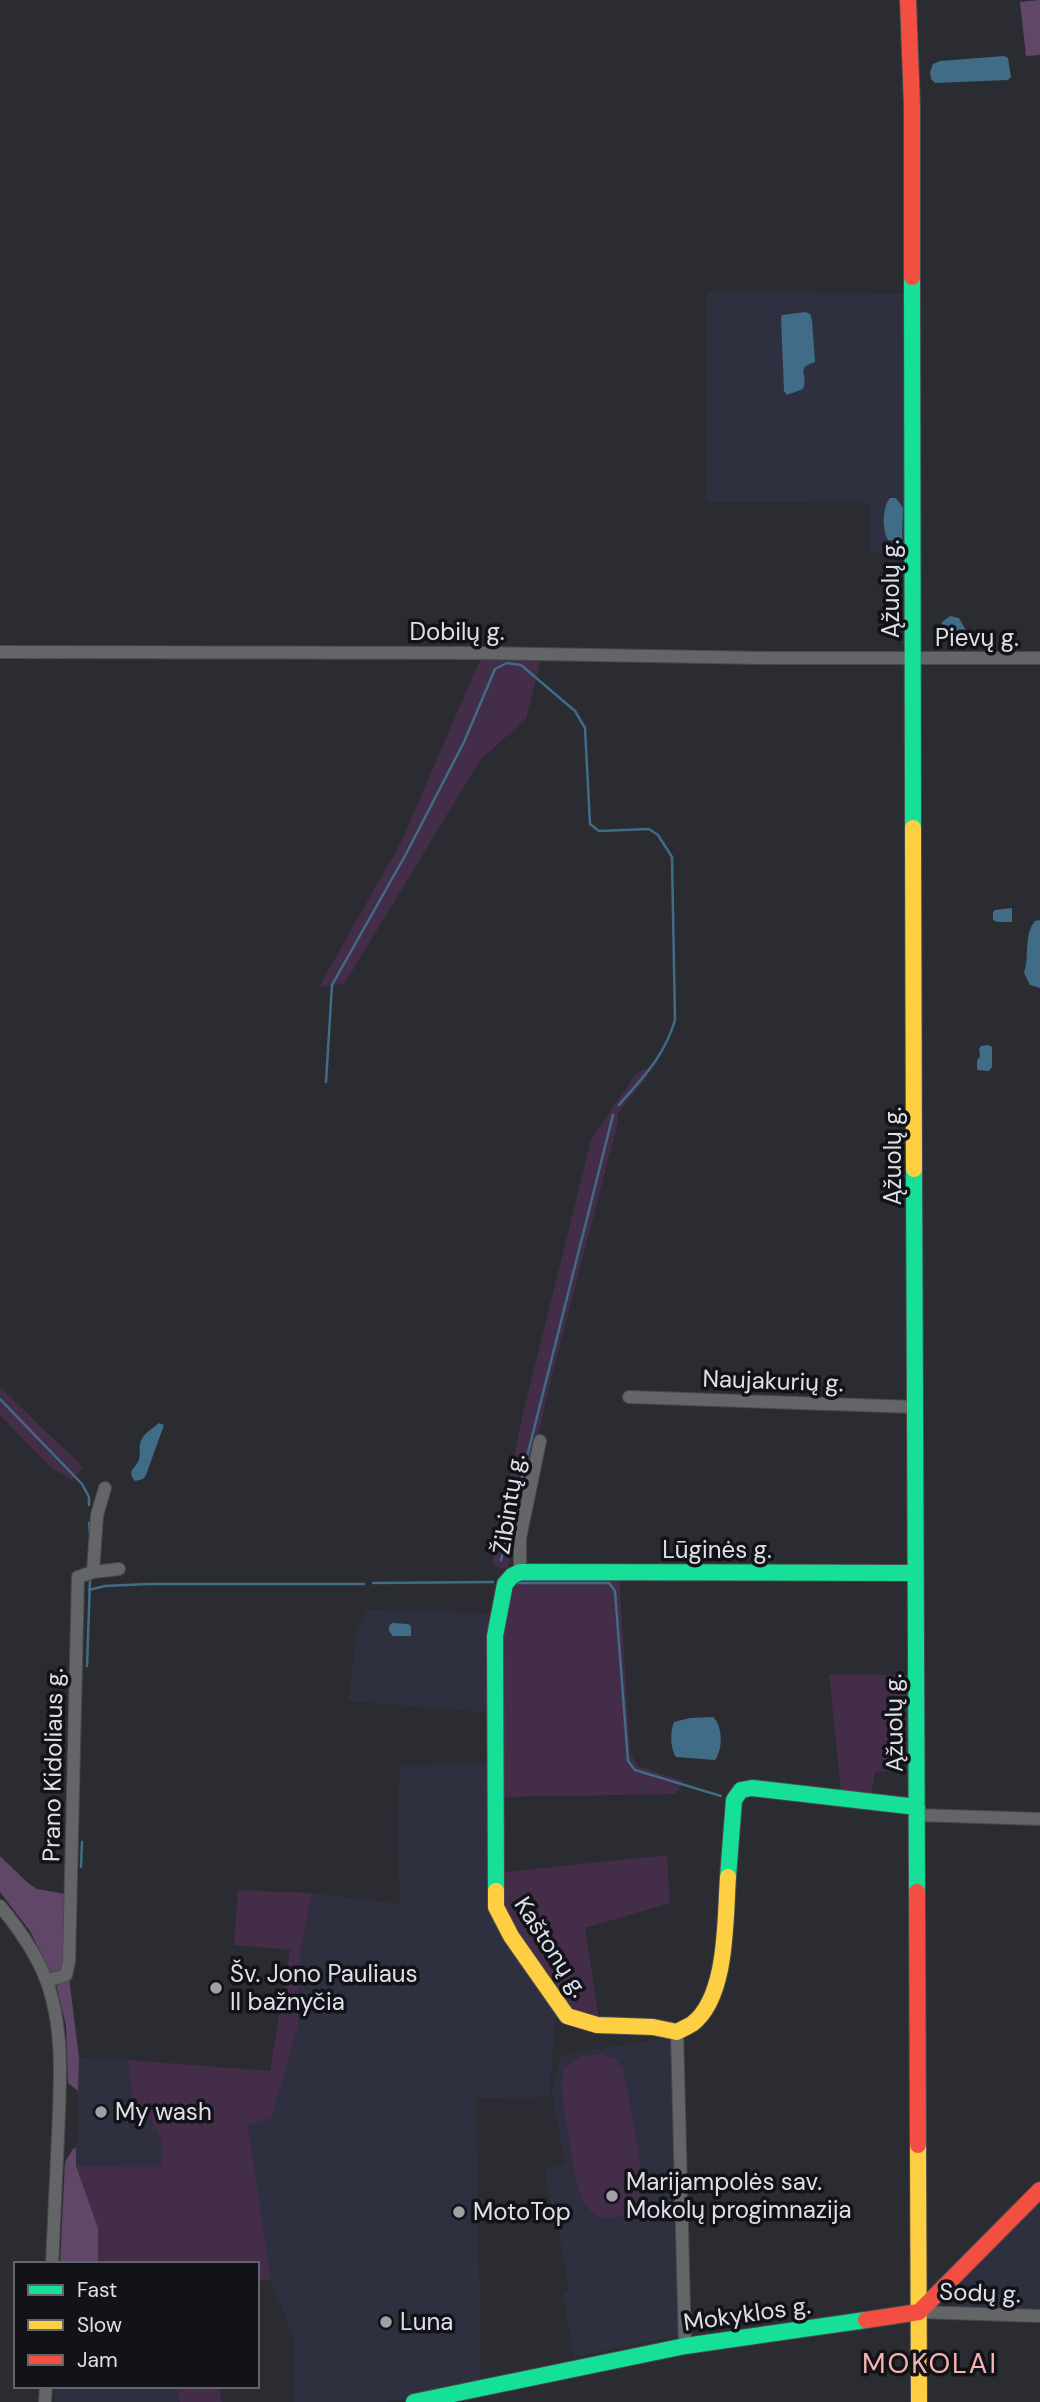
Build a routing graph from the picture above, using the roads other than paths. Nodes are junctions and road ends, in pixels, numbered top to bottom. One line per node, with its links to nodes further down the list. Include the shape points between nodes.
1 (908, 0): 4 (street, Ąžuolų g.)
2 (0, 652): 4 (street, Dobilų g.)
3 (1040, 658): 4 (street, Pievų g.)
4 (914, 659): 6 (street, Ąžuolų g.)
5 (629, 1397): 6 (street, Naujakurių g.)
6 (916, 1407): 12 (street, Ąžuolų g.)
7 (540, 1441): 10 (street, Žibintų g., via 520,1538)
8 (105, 1488): 11 (street, via 97,1515)
9 (119, 1569): 11 (street)
10 (520, 1572): 12 (street, Lūginės g.); 17 (street, Kaštonų g., via 505,1584 495,1636 496,1907 566,2016 600,2026)
11 (93, 1573): 16 (street, Prano Kidoliaus g., via 78,1577 69,1962 66,1975)
12 (915, 1573): 13 (street, Ąžuolų g.)
13 (917, 1811): 14 (street); 17 (street, via 741,1790 734,1800 717,1984 704,2010); 20 (street, Ąžuolų g.)
14 (1040, 1819)
15 (0, 1906): 16 (street)
16 (47, 1981): 19 (street, via 60,2052)
17 (677, 2032): 22 (street)
18 (1040, 2189): 20 (street)
19 (52, 2262)
20 (919, 2312): 21 (street, Sodų g.); 22 (street, Mokyklos g.); 24 (street, Ąžuolų g.)
21 (1040, 2316)
22 (685, 2346): 23 (street, Mokyklos g.)
23 (414, 2402)
24 (919, 2402)

